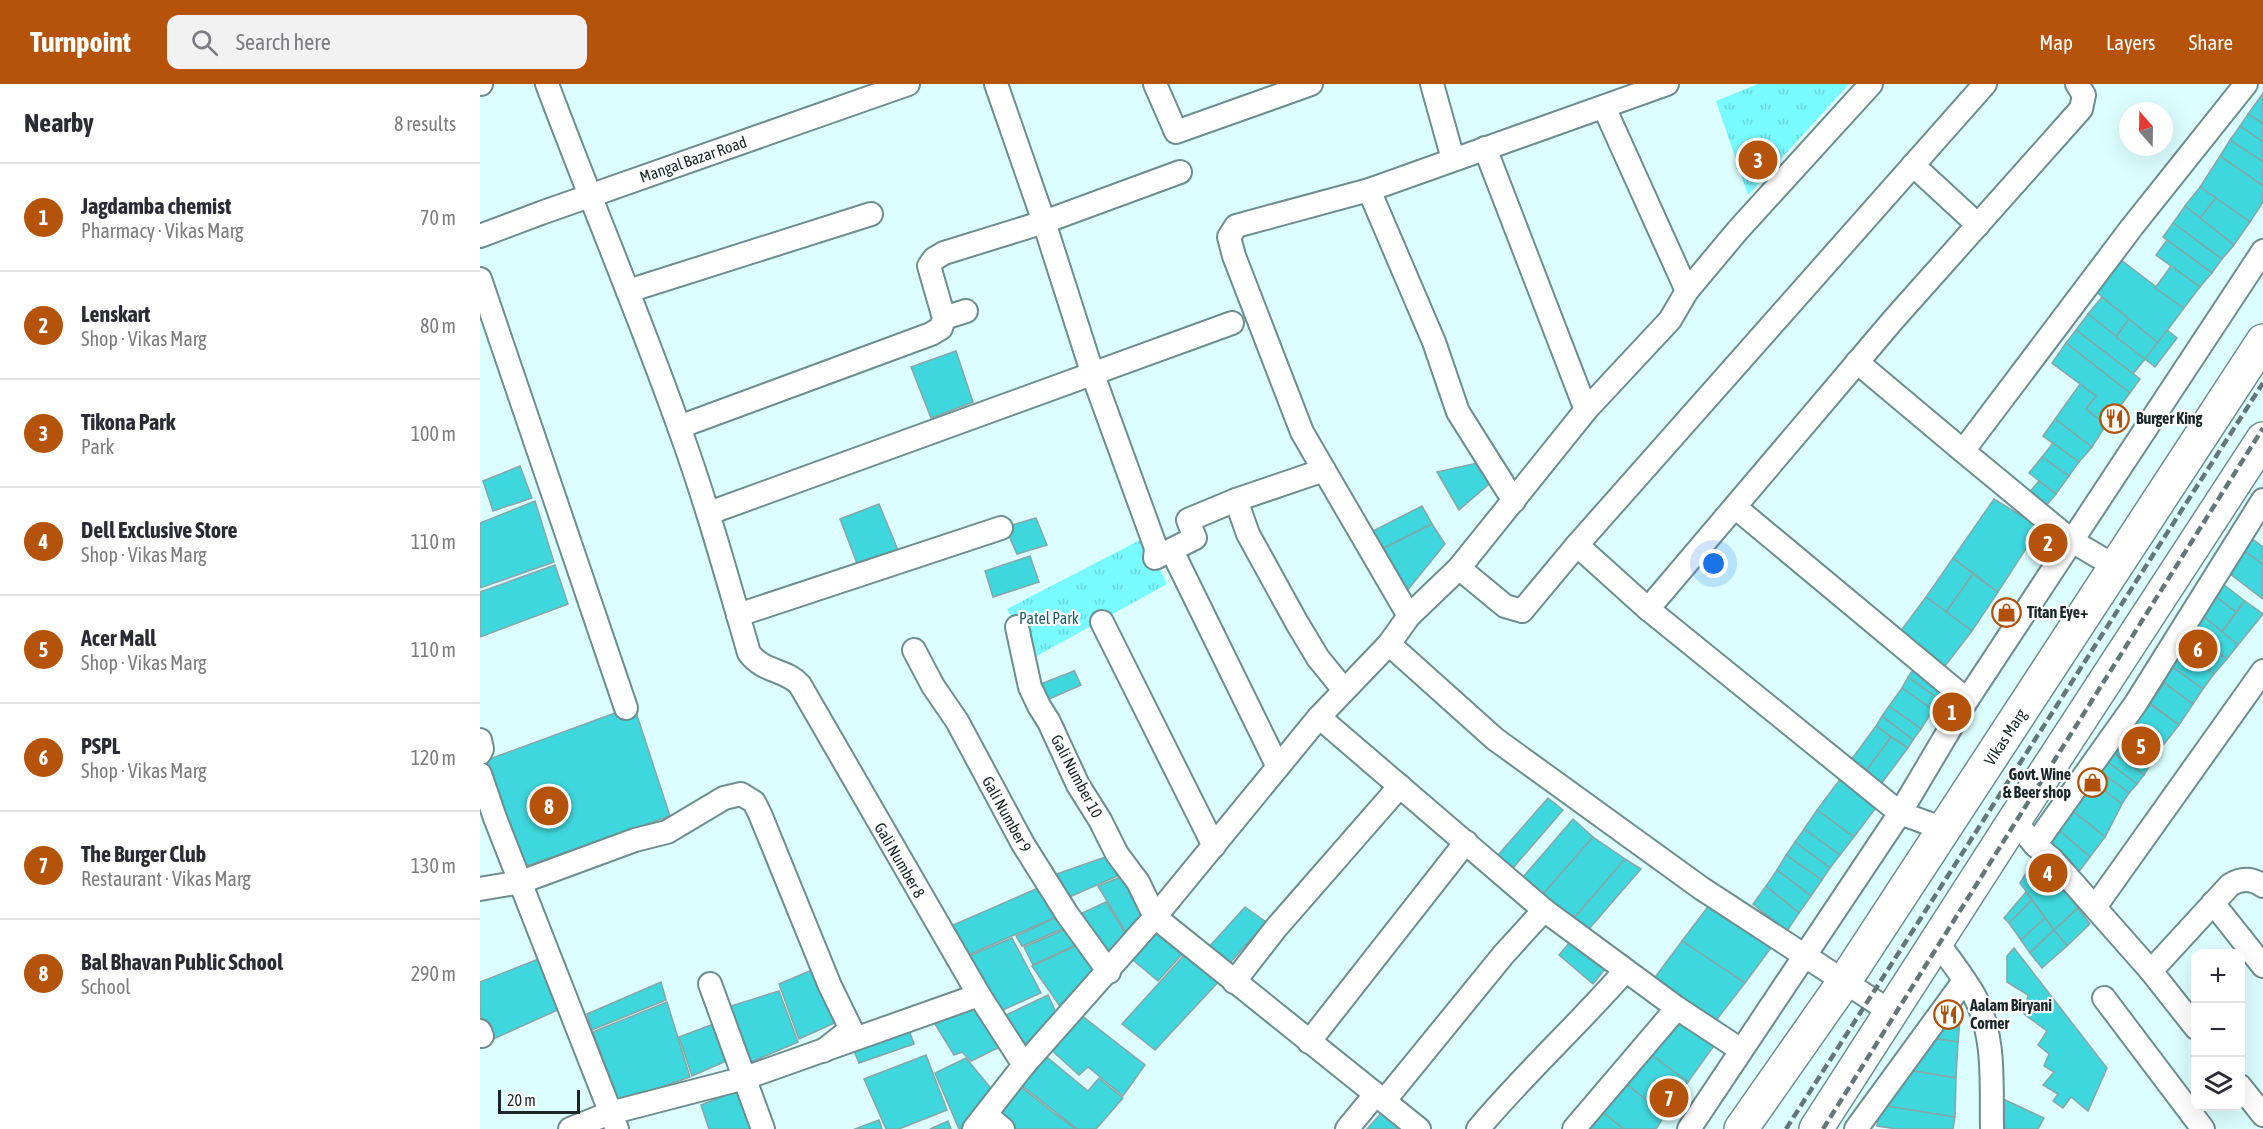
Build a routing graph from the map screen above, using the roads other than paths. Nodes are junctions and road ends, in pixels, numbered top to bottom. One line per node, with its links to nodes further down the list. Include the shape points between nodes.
1 (547, 84): 18 (street)
2 (908, 84): 18 (street, Mangal Bazar Road)
3 (996, 84): 20 (street)
4 (1155, 84): 5 (street, via 1176,132)
5 (1311, 84)
6 (1432, 84): 14 (street)
7 (1667, 84): 12 (street)
8 (1871, 84): 26 (street)
9 (2077, 84): 21 (street, via 2084,95 2081,109)
10 (2246, 84): 36 (street, via 2132,227)
11 (1976, 87): 15 (street)
12 (1604, 107): 13 (street); 26 (street)
13 (1485, 148): 14 (street); 33 (street)
14 (1453, 159): 17 (street)
15 (1913, 165): 21 (street); 45 (street)
16 (1180, 172): 20 (street)
17 (1369, 190): 37 (street, via 1236,226 1229,237 1302,432); 40 (street, via 1434,342 1458,412)
18 (589, 196): 22 (street, Mangal Bazar Road); 25 (street)
19 (871, 214): 25 (street)
20 (1044, 222): 28 (street, via 934,258 929,266); 32 (street)
21 (1978, 225): 31 (street)
22 (480, 236)
23 (2263, 251): 44 (street)
24 (480, 279): 59 (street)
25 (628, 291): 34 (street)
26 (1687, 291): 33 (street, via 1670,320)
27 (966, 311): 28 (street)
28 (944, 318): 34 (street, via 941,328 932,334)
29 (1232, 323): 32 (street)
30 (2263, 341): 47 (main road, Vikas Marg)
31 (1857, 362): 36 (street); 41 (street)
32 (1093, 375): 38 (street, via 1156,548 1155,558 1196,538 1188,520); 42 (street)
33 (1586, 410): 40 (street)
34 (679, 427): 42 (street)
35 (2263, 439): 67 (main road)
36 (1964, 451): 44 (street)
37 (1324, 470): 38 (street); 51 (street)
38 (1236, 500): 57 (street, via 1248,534 1297,623)
39 (2263, 500): 70 (street, via 2136,703)
40 (1514, 501): 48 (street)
41 (1735, 507): 49 (street); 58 (street)
42 (709, 513): 50 (street)
43 (1001, 528): 50 (street)
44 (2072, 541): 47 (street); 58 (street)
45 (1577, 545): 48 (street, via 1522,611 1505,606); 49 (street)
46 (1177, 561): 63 (street)
47 (2116, 567): 68 (main road, Vikas Marg)
48 (1459, 568): 51 (street)
49 (1648, 609): 66 (street)
50 (738, 615): 89 (street, Gali Number 8, via 749,653 756,662 795,679 800,685)
51 (1409, 616): 54 (street)
52 (1102, 622): 71 (street)
53 (1017, 627): 78 (street, Gali Number 10, via 1039,706 1078,785)
54 (1389, 644): 57 (street); 80 (street, via 1495,739 1701,888)
55 (914, 650): 84 (street, Gali Number 9, via 1023,844)
56 (2263, 671): 76 (street)
57 (1344, 690): 60 (street)
58 (1967, 700): 66 (street)
59 (626, 708)
60 (1319, 717): 63 (street); 65 (street)
61 (480, 740): 62 (street)
62 (480, 753)
63 (1278, 767): 71 (street)
64 (480, 774): 72 (street)
65 (1400, 786): 69 (street); 85 (street)
66 (1899, 813): 68 (street); 80 (street)
67 (2013, 820): 70 (street); 79 (main road)
68 (1944, 829): 86 (main road, Vikas Marg)
69 (1466, 842): 77 (street); 94 (street)
70 (2035, 845): 76 (street)
71 (1214, 846): 78 (street)
72 (521, 882): 74 (street); 96 (street, via 634,840 667,832 724,798 741,794 754,802 760,814 851,1029); 103 (street)
73 (2263, 886): 75 (street, via 2252,880 2238,880)
74 (480, 889)
75 (2213, 903): 81 (street); 83 (street)
76 (2095, 907): 83 (street)
77 (1545, 910): 82 (street); 101 (street)
78 (1155, 917): 84 (street); 85 (street)
79 (1937, 941): 88 (street); 92 (main road)
80 (1805, 957): 86 (street); 95 (street)
81 (2263, 966)
82 (1625, 971): 91 (street); 111 (street)
83 (2151, 971): 93 (street)
84 (1108, 972): 97 (street)
85 (1234, 982): 94 (street)
86 (1844, 982): 92 (street); 114 (main road, Vikas Marg)
87 (710, 984): 98 (street)
88 (1969, 988): 105 (street); 116 (street, via 1984,1022 1990,1051)
89 (979, 995): 96 (street); 97 (street, Gali Number 8)
90 (2104, 998): 117 (street)
91 (1677, 1008): 95 (street); 112 (street)
92 (1891, 1012): 99 (main road)
93 (2191, 1022)
94 (1309, 1042): 101 (street)
95 (1741, 1050): 113 (street)
96 (823, 1051): 98 (street)
97 (1024, 1065): 104 (street)
98 (746, 1078): 103 (street); 107 (street)
99 (1847, 1080): 105 (street); 115 (main road)
100 (2245, 1091): 102 (street)
101 (1380, 1097): 109 (street); 110 (street)
102 (2263, 1115)
103 (613, 1121): 106 (street)
104 (980, 1122): 108 (street)
105 (1858, 1128)
106 (570, 1129)
107 (763, 1129)
108 (1003, 1129)
109 (1347, 1129)
110 (1419, 1129)
111 (1478, 1129)
112 (1574, 1129)
113 (1689, 1129)
114 (1741, 1129)
115 (1816, 1129)
116 (1992, 1129)
117 (2203, 1129)

